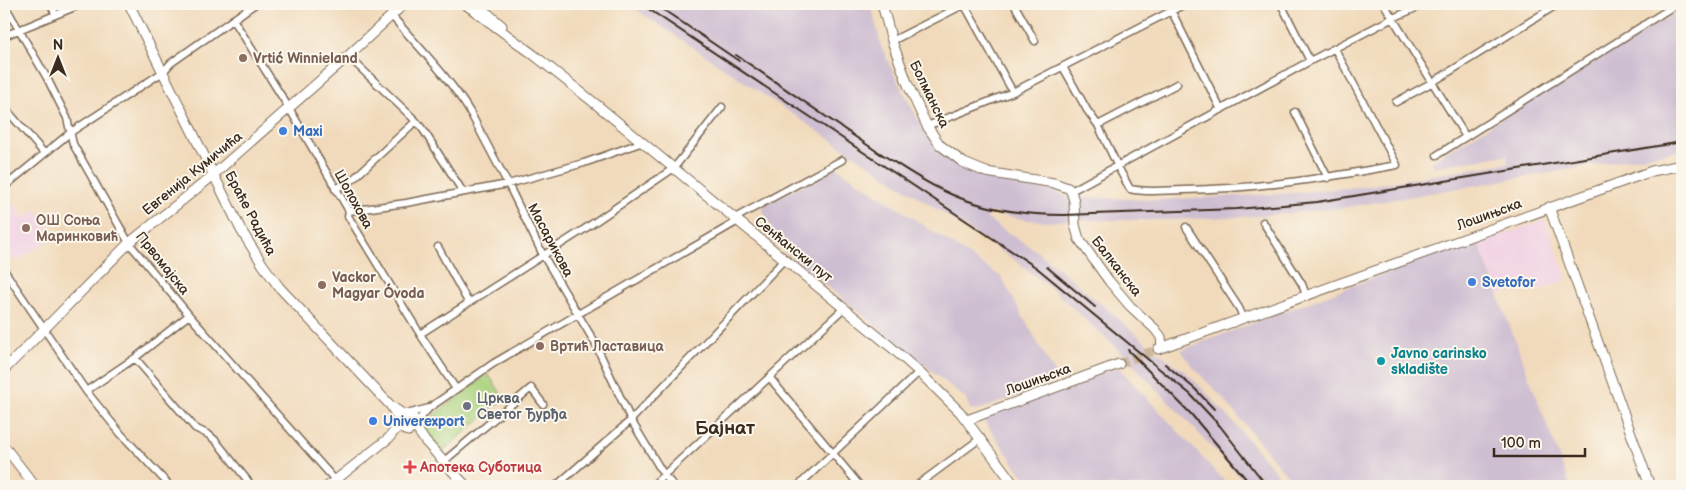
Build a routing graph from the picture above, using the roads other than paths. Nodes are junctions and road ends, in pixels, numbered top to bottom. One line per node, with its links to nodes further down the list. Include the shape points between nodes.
1 (4, 4): 23 (street, Првомајска)
2 (51, 4): 19 (street)
3 (82, 4): 19 (street)
4 (128, 4): 32 (street, Браће Радића)
5 (255, 4): 22 (street)
6 (404, 4): 20 (street, Евгенија Кумичића)
7 (464, 4): 28 (street, Сенћански пут)
8 (476, 4): 28 (street, Сенћански пут)
9 (882, 4): 25 (street, Болманска)
10 (964, 4): 25 (street); 35 (street)
11 (1014, 4): 26 (street)
12 (1185, 4): 18 (street)
13 (1281, 4): 30 (street)
14 (1384, 4): 21 (street)
15 (1424, 4): 21 (street)
16 (1558, 4): 33 (street)
17 (1676, 4): 46 (street)
18 (1170, 7): 31 (street); 40 (street)
19 (55, 14): 23 (street)
20 (392, 16): 29 (street, Евгенија Кумичића); 56 (street, Масарикова, via 464,101)
21 (1393, 18): 27 (street); 33 (street)
22 (233, 19): 32 (street); 39 (street, Шолохова)
23 (19, 30): 24 (street); 45 (street, Првомајска, via 47,78 67,118)
24 (4, 36)
25 (892, 41): 44 (street, Болманска)
26 (1036, 42)
27 (1335, 49): 30 (street); 55 (street, via 1397,165)
28 (534, 55): 47 (street, Сенћански пут)
29 (348, 56): 39 (street, Евгенија Кумичића); 42 (street)
30 (1310, 61): 40 (street)
31 (1063, 67): 35 (street); 43 (street, via 1086,110)
32 (163, 72): 45 (street); 54 (street, Браће Радића)
33 (1433, 82): 36 (street); 46 (street)
34 (1177, 84): 43 (street)
35 (1013, 92): 44 (street)
36 (1396, 102)
37 (722, 107): 53 (street)
38 (5, 108): 48 (street)
39 (289, 108): 54 (street, Евгенија Кумичића); 58 (street, Шолохова)
40 (1221, 110): 52 (street)
41 (1295, 112): 55 (street)
42 (416, 121): 58 (street, via 351,181); 60 (street)
43 (1098, 125): 52 (street)
44 (927, 126): 59 (street, Болманска, via 940,145 964,163 986,172 1062,185)
45 (70, 132): 48 (street); 66 (street, Првомајска, via 73,144)
46 (1466, 137): 49 (street)
47 (643, 142): 53 (street, Сенћански пут); 56 (street, via 584,163)
48 (44, 153): 57 (street)
49 (1437, 155)
50 (842, 160): 63 (street)
51 (1682, 165): 61 (street, Лошињска, via 1652,171)
52 (1118, 167): 55 (street, via 1130,189 1254,187); 59 (street)
53 (674, 168): 63 (street, Сенћански пут); 68 (street)
54 (214, 174): 66 (street, Евгенија Кумичића); 91 (street, Браће Радића, via 241,230 279,287)
55 (1328, 178)
56 (508, 184): 60 (street); 68 (street, Масарикова)
57 (4, 187)
58 (335, 189): 62 (street, Шолохова)
59 (1071, 191): 79 (street, Балканска, via 1079,239 1109,281 1161,337)
60 (463, 192): 62 (street)
61 (1549, 208): 71 (street, Лошињска); 109 (street)
62 (349, 211): 78 (street, Шолохова, via 348,216)
63 (737, 220): 69 (street, Сенћански пут); 74 (street)
64 (1263, 222): 71 (street)
65 (1186, 227): 76 (street, via 1240,308)
66 (129, 242): 75 (street, Првомајска); 77 (street, Евгенија Кумичића)
67 (438, 247): 72 (street)
68 (543, 255): 72 (street); 74 (street, Масарикова)
69 (785, 259): 73 (street, Сенћански пут); 89 (street)
70 (4, 270): 77 (street)
71 (1306, 295): 76 (street, Лошињска)
72 (468, 302): 78 (street)
73 (844, 308): 83 (street, Сенћански пут); 84 (street)
74 (578, 314): 85 (street); 89 (street, Масарикова)
75 (189, 315): 80 (street); 97 (street, Првомајска)
76 (1243, 318): 79 (street, Лошињска)
77 (43, 329): 82 (street, Евгенија Кумичића); 86 (street)
78 (420, 334): 85 (street, Шолохова)
79 (1160, 348)
80 (135, 358): 86 (street); 100 (street, via 196,428 216,441)
81 (1119, 364): 90 (street, Лошињска)
82 (4, 370)
83 (919, 372): 90 (street, Сенћански пут); 94 (street)
84 (770, 378): 94 (street); 96 (street)
85 (456, 389): 88 (street)
86 (86, 391): 99 (street)
87 (543, 404): 95 (street, via 531,388)
88 (429, 408): 91 (street); 91 (street)
89 (631, 420): 96 (street, Масарикова); 102 (street)
90 (967, 420): 92 (street, Сенћански пут)
91 (407, 423): 95 (street, Браће Радића); 97 (street)
92 (981, 438): 107 (street); 108 (street, Сенћански пут)
93 (4, 446): 98 (street)
94 (833, 454): 105 (street); 106 (street)
95 (442, 462): 101 (street, Браће Радића)
96 (664, 475): 103 (street); 104 (street, Масарикова)
97 (331, 483)
98 (35, 486)
99 (168, 486)
100 (252, 486)
101 (466, 486)
102 (556, 486)
103 (652, 486)
104 (674, 486)
105 (798, 486)
106 (860, 486)
107 (916, 486)
108 (1015, 486)
109 (1650, 486)

